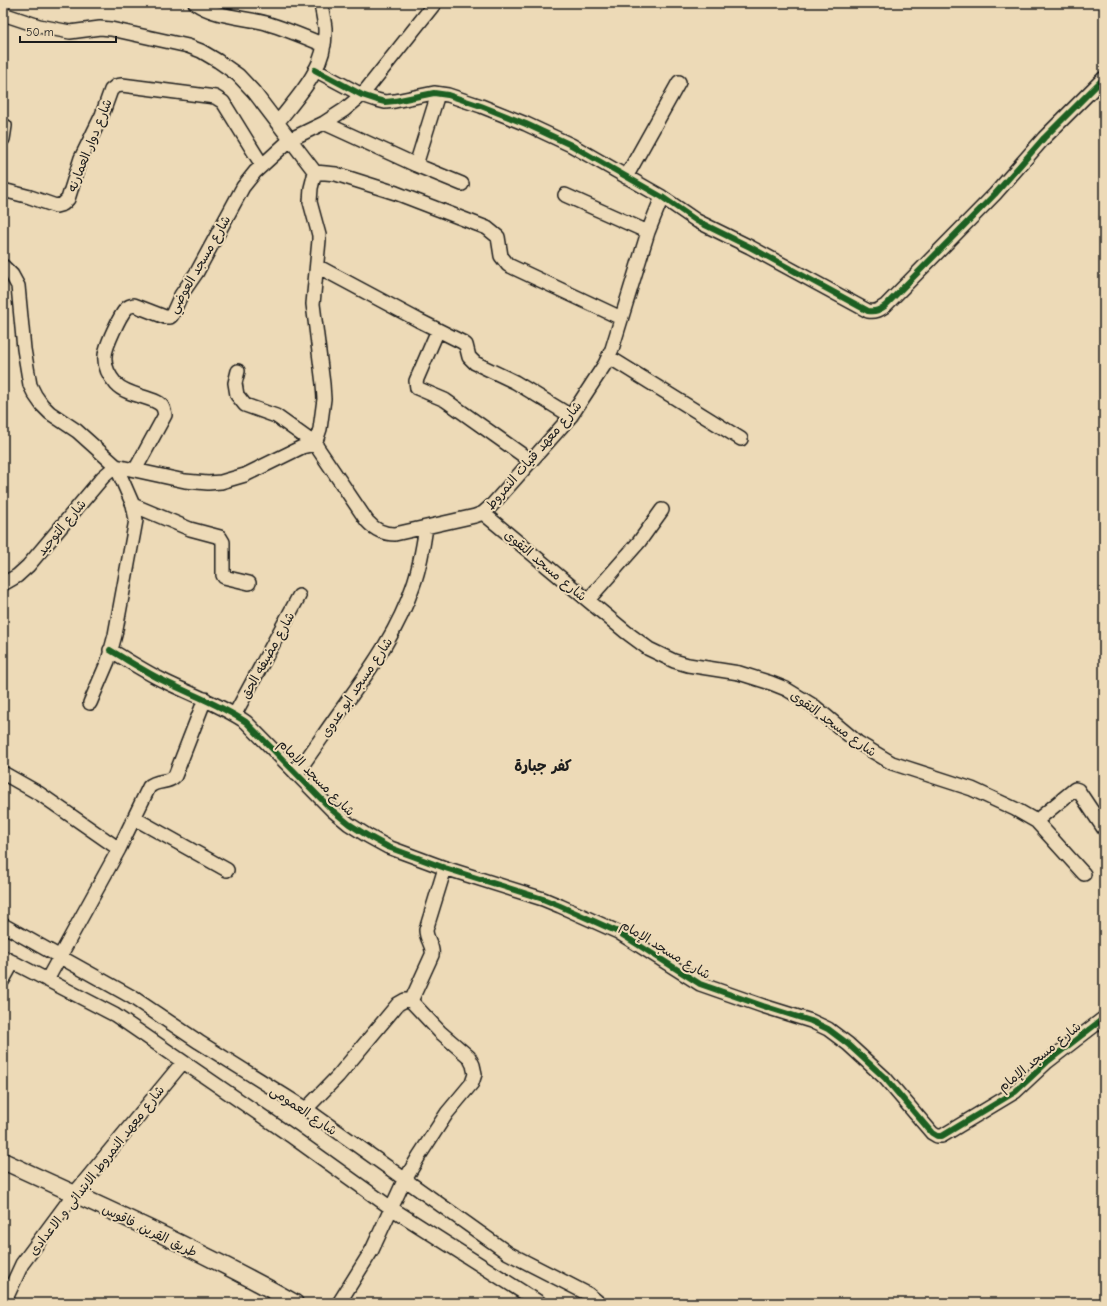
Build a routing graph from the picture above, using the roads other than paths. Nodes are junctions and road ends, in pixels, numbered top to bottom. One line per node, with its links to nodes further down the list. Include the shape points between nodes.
1 (195, 3): 5 (street, via 219,13 265,23)
2 (321, 3): 5 (street, via 325,28)
3 (435, 3): 10 (street, شارع مسجد العوضي)
4 (3, 14): 11 (street, via 39,26 70,32 112,29 188,46 218,61 238,75)
5 (324, 45): 6 (street)
6 (315, 70): 10 (street); 11 (street, via 310,82)
7 (1104, 78): 23 (street, via 1044,138 995,194 885,306 877,311 868,311 697,221)
8 (679, 82): 19 (street)
9 (438, 94): 10 (street, via 385,102); 17 (street); 19 (street, via 481,106 526,124 570,145)
10 (362, 95): 12 (street, شارع مسجد العوضي)
11 (277, 123): 15 (street)
12 (324, 123): 15 (street, شارع مسجد العوضي); 17 (street)
13 (3, 125): 14 (street, via 6,130)
14 (3, 139)
15 (291, 139): 16 (street, شارع مسجد العوضي); 18 (street)
16 (262, 165): 21 (street, شارع دوار العمارنه, via 223,102 215,97 122,85 111,90 81,158 68,199 63,204 56,206); 36 (street, شارع مسجد العوضي, via 243,187 172,315 170,317 129,306 123,312 106,346 106,366 116,384 127,392 159,403 164,410 165,415)
17 (416, 165): 20 (street)
18 (315, 172): 26 (street, via 310,202 319,235); 27 (street, via 336,174 389,191 487,228 498,237 501,256 508,265)
19 (626, 177): 23 (street)
20 (462, 184)
21 (3, 190)
22 (564, 195): 24 (street)
23 (662, 197): 24 (street, شارع معهد فتيات النمروط)
24 (648, 232): 27 (street, شارع معهد فتيات النمروط)
25 (3, 266): 35 (street, via 18,286 24,349 30,384 35,396 50,414 82,436)
26 (317, 266): 28 (street); 33 (street, via 313,304 324,399)
27 (621, 318): 29 (street, شارع معهد فتيات النمروط)
28 (438, 330): 31 (street, via 466,345 469,357 475,362 522,386); 34 (street, via 416,381 417,388 444,400)
29 (609, 357): 31 (street, شارع معهد فتيات النمروط); 32 (street)
30 (238, 371): 33 (street, شارع معهد فتيات النمروط, via 234,383 237,395 245,405 276,416)
31 (571, 416): 34 (street, شارع معهد فتيات النمروط)
32 (741, 439)
33 (315, 444): 36 (street, via 302,447 245,475 221,482 185,481); 40 (street, شارع معهد فتيات النمروط, via 372,527 383,533 395,534)
34 (531, 462): 39 (street, شارع معهد فتيات النمروط)
35 (116, 466): 36 (street); 37 (street); 41 (street, شارع التوحيد, via 103,477 28,566)
36 (135, 470)
37 (133, 505): 42 (street, via 190,529 220,537 223,542 222,575); 45 (street, via 136,520)
38 (662, 510): 44 (street, via 639,542)
39 (483, 513): 40 (street, شارع معهد فتيات النمروط); 44 (street, شارع مسجد التقوى)
40 (426, 527): 50 (street, شارع مسجد ابو عدوى, via 413,586 389,640)
41 (3, 584)
42 (249, 584)
43 (299, 596): 48 (street, شارع مضيفه الحق)
44 (588, 600): 52 (street, شارع مسجد التقوى, via 637,641 661,656 688,665 739,673 786,689 814,706 858,742 892,763 972,790)
45 (110, 650): 46 (street, شارع مسجد الإمام, via 147,673); 47 (street, via 108,661)
46 (205, 700): 48 (street, شارع مسجد الإمام); 51 (street, via 175,776 168,781 152,784)
47 (90, 703)
48 (235, 714): 50 (street, شارع مسجد الإمام, via 257,732)
49 (3, 773): 54 (street, via 40,794)
50 (296, 774): 55 (street, شارع مسجد الإمام, via 332,810 368,836 388,847)
51 (134, 818): 54 (street); 56 (street)
52 (1036, 821): 53 (street, via 1075,789); 57 (street, شارع مسجد التقوى)
53 (1104, 829)
54 (119, 848): 59 (street)
55 (445, 868): 63 (street, via 426,930 432,955); 64 (street, شارع مسجد الإمام, via 554,904 618,932 700,984 824,1027 866,1060 937,1136 942,1136 1015,1092 1046,1062)
56 (226, 870)
57 (1084, 874)
58 (3, 925): 59 (street, شارع العمومى)
59 (60, 957): 62 (street); 66 (street, شارع العمومى, via 132,997)
60 (8, 960): 61 (street); 62 (street)
61 (3, 980)
62 (47, 980): 65 (street, via 114,1015)
63 (412, 1001): 66 (street, via 405,1000 398,1004 338,1076); 68 (street, via 440,1032 469,1057 475,1074 472,1083 430,1138)
64 (1104, 1018)
65 (183, 1062): 69 (street, شارع معهد النمروط الابتدائى و الاعدادى); 70 (street)
66 (306, 1109): 68 (street, شارع العمومى)
67 (3, 1160): 69 (street, طريق القرين, فاقوس)
68 (404, 1182): 70 (street); 75 (street, شارع العمومى, via 508,1253 588,1294)
69 (74, 1194): 71 (street, شارع معهد النمروط الابتدائى و الاعدادى, via 22,1264); 72 (street, طريق القرين, فاقوس, via 195,1251)
70 (392, 1206): 73 (street, via 381,1234); 74 (street)
71 (4, 1303)
72 (295, 1303)
73 (339, 1303)
74 (540, 1303)
75 (599, 1303)

